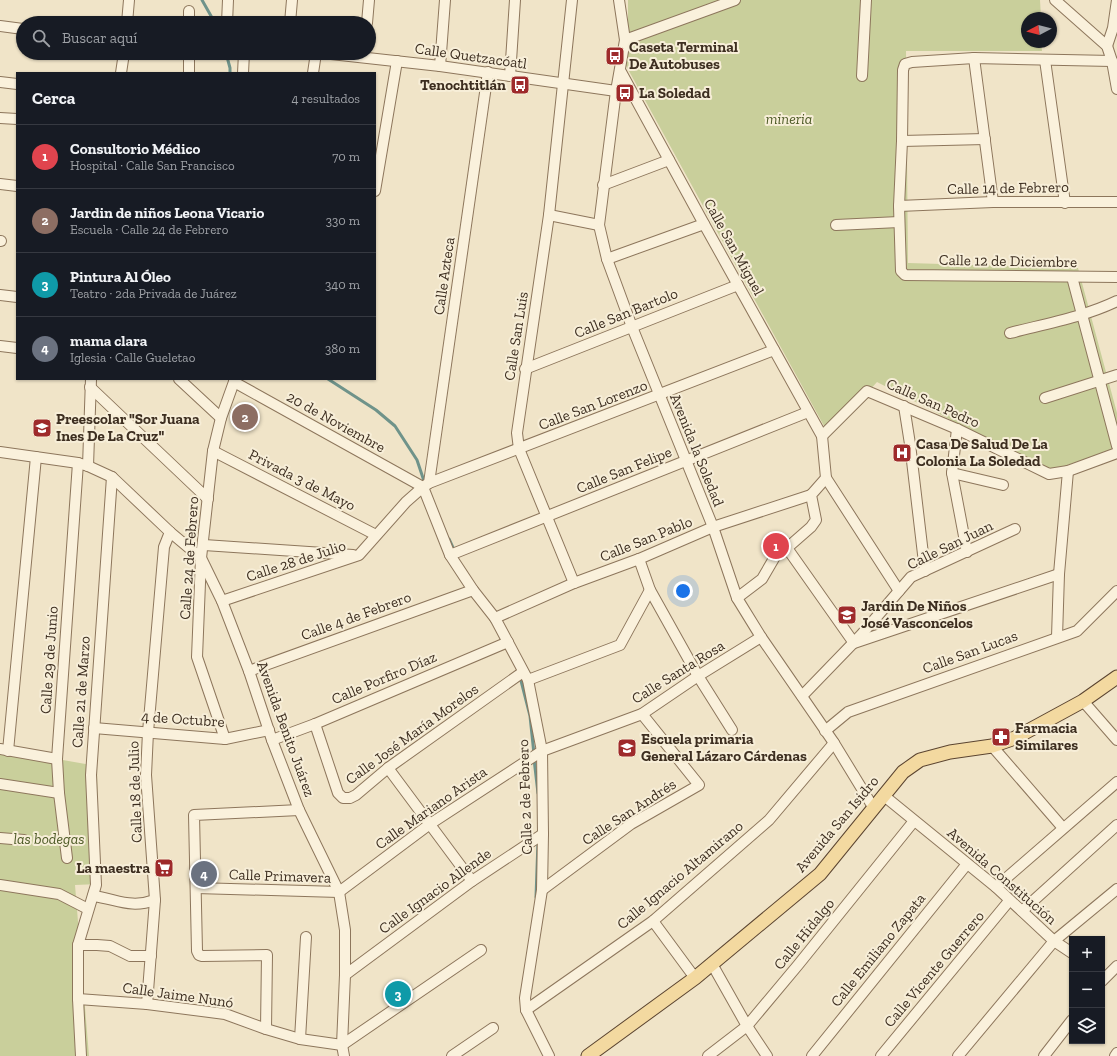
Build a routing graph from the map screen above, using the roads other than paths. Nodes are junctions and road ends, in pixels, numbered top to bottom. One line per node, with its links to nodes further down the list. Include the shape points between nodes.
1 (129, 0): 14 (street)
2 (228, 0): 16 (street)
3 (292, 0): 17 (street)
4 (369, 0): 18 (street)
5 (445, 0): 33 (street)
6 (516, 0): 40 (street)
7 (572, 0): 44 (street, Calle San Luis)
8 (620, 0): 22 (street, Avenida la Soledad)
9 (736, 0): 22 (street)
10 (866, 0): 41 (street)
11 (1055, 0): 23 (street)
12 (1117, 0): 21 (street)
13 (189, 11): 15 (street)
14 (128, 16)
15 (189, 16)
16 (227, 16)
17 (291, 16)
18 (368, 16)
19 (0, 26): 20 (street)
20 (16, 28)
21 (1115, 29): 23 (street)
22 (625, 40): 39 (street, Avenida la Soledad)
23 (1107, 46): 32 (street)
24 (376, 57): 31 (street, Calle Quetzacóatl)
25 (974, 58): 30 (street); 49 (street); 50 (street, via 905,64)
26 (123, 60): 34 (street)
27 (189, 60): 35 (street)
28 (244, 60): 36 (street)
29 (315, 60): 37 (street)
30 (1045, 60): 32 (street); 58 (street)
31 (397, 61): 33 (street, Calle Quetzacóatl); 53 (street)
32 (1112, 61): 45 (street)
33 (440, 66): 38 (street, Calle Quetzacóatl)
34 (121, 72)
35 (189, 72)
36 (243, 72)
37 (313, 72)
38 (488, 72): 40 (street, Calle Quetzacóatl); 103 (street, Calle Azteca)
39 (621, 72): 46 (street, Avenida la Soledad); 51 (street, Calle San Miguel)
40 (510, 76): 44 (street, Calle Quetzacóatl)
41 (862, 76)
42 (0, 82): 43 (street)
43 (16, 84)
44 (563, 84): 46 (street, Calle Quetzacóatl); 60 (street, Calle San Luis)
45 (1117, 89)
46 (616, 91): 54 (street, Avenida la Soledad)
47 (0, 118): 48 (street)
48 (16, 120)
49 (986, 138): 50 (street); 56 (street)
50 (902, 141): 59 (street)
51 (669, 160): 54 (street); 62 (street, Calle San Miguel)
52 (0, 184): 55 (street)
53 (376, 185)
54 (603, 185): 63 (street, Avenida la Soledad)
55 (16, 186)
56 (993, 202): 58 (street, Calle 14 de Febrero); 59 (street, Calle 14 de Febrero)
57 (1117, 202): 58 (street, Calle 14 de Febrero)
58 (1065, 203)
59 (899, 206): 61 (street)
60 (549, 215): 63 (street); 78 (street, Calle San Luis)
61 (900, 222): 64 (street); 66 (street, Calle 12 de Diciembre, via 901,271 905,275)
62 (704, 224): 65 (street); 68 (street, Calle San Miguel)
63 (599, 225): 65 (street, Avenida la Soledad)
64 (836, 225)
65 (607, 260): 73 (street, Avenida la Soledad)
66 (1072, 277): 67 (street, Calle 12 de Diciembre); 72 (street)
67 (1117, 277)
68 (738, 285): 73 (street, Calle San Bartolo); 77 (street, Calle San Miguel)
69 (0, 295): 70 (street)
70 (16, 297)
71 (1117, 301): 72 (street)
72 (1082, 314): 74 (street); 82 (street)
73 (632, 328): 78 (street, Calle San Bartolo); 84 (street, Avenida la Soledad)
74 (1010, 333)
75 (0, 346): 76 (street)
76 (16, 348)
77 (774, 350): 84 (street, Calle San Lorenzo); 87 (street, Calle San Miguel)
78 (525, 369): 92 (street, Calle San Luis, via 517,433)
79 (1117, 375): 82 (street)
80 (180, 380): 88 (street)
81 (235, 381): 88 (street, Calle 24 de Febrero); 103 (street, 20 de Noviembre)
82 (1100, 382): 85 (street); 91 (street)
83 (91, 383): 98 (street, Calle 29 de Junio); 106 (street)
84 (659, 396): 92 (street, Calle San Lorenzo); 97 (street, Avenida la Soledad)
85 (1045, 398)
86 (904, 406): 89 (street, Calle San Pedro); 90 (street, Calle San Pedro, via 867,391); 119 (street)
87 (808, 412): 90 (street, Calle San Miguel); 97 (street, Calle San Felipe)
88 (221, 418): 93 (street, Calle 24 de Febrero)
89 (957, 429): 99 (street, Calle San Pedro, via 1049,474); 100 (street)
90 (822, 436): 102 (street)
91 (1117, 446)
92 (519, 449): 103 (street, Calle San Lorenzo); 107 (street, Calle San Luis)
93 (213, 451): 106 (street, Calle 24 de Febrero); 111 (street, Privada 3 de Mayo)
94 (0, 452): 96 (street, Avenida Benito Juárez)
95 (1117, 453): 99 (street, Calle San Pedro)
96 (36, 457): 98 (street, Avenida Benito Juárez); 151 (street)
97 (685, 461): 107 (street, Calle San Felipe); 108 (street, Avenida la Soledad)
98 (83, 464): 101 (street, Avenida Benito Juárez); 153 (street, Calle 29 de Junio)
99 (1068, 471): 120 (street)
100 (952, 473): 104 (street); 114 (street)
101 (112, 477): 110 (street, Avenida Benito Juárez); 141 (street, Calle 21 de Marzo)
102 (826, 478): 105 (street); 124 (street)
103 (426, 485): 111 (street, Calle 28 de Julio, via 406,502); 116 (street, Calle 2 de Febrero)
104 (1003, 485)
105 (811, 495): 108 (street, Calle San Pablo); 113 (street, via 816,520)
106 (208, 498): 112 (street, Calle 24 de Febrero)
107 (548, 516): 116 (street, Calle San Felipe); 121 (street, Calle San Luis)
108 (713, 527): 118 (street, Calle San Pablo); 126 (street, Avenida la Soledad)
109 (1015, 530): 114 (street, Calle San Juan)
110 (170, 532): 117 (street, Avenida Benito Juárez); 145 (street, Calle 18 de Julio, via 164,547)
111 (376, 535): 115 (street, Calle 28 de Julio)
112 (204, 545): 115 (street); 117 (street, Calle 24 de Febrero)
113 (787, 548): 126 (street, via 776,555 762,579); 132 (street)
114 (967, 552): 119 (street, Calle San Juan)
115 (359, 555): 127 (street, Calle 28 de Julio)
116 (450, 555): 122 (street, Calle 2 de Febrero)
117 (201, 558): 127 (street, Avenida Benito Juárez); 146 (street, Calle 24 de Febrero, via 197,657)
118 (639, 559): 121 (street, Calle San Pablo); 123 (street)
119 (925, 571): 124 (street, Calle San Juan, via 911,577)
120 (1059, 574): 129 (street); 132 (street)
121 (574, 583): 128 (street, Calle San Pablo)
122 (473, 590): 128 (street, Calle 2 de Febrero); 133 (street, Calle 4 de Febrero)
123 (650, 590): 134 (street, Calle José María Morelos, via 620,644); 135 (street)
124 (899, 591): 132 (street, Calle San Juan)
125 (1117, 591): 129 (street, Calle San Lucas, via 1077,631)
126 (737, 598): 130 (street, Avenida la Soledad)
127 (222, 601): 133 (street, Avenida Benito Juárez)
128 (495, 618): 131 (street, Calle 2 de Febrero)
129 (1057, 637): 144 (street, Calle San Lucas, via 848,712)
130 (761, 638): 135 (street, Calle Santa Rosa); 137 (street, Avenida la Soledad)
131 (508, 642): 134 (street, Calle 2 de Febrero); 140 (street, Calle Porfiro Díaz)
132 (854, 643): 137 (street, Calle San Juan)
133 (249, 670): 142 (street, Avenida Benito Juárez)
134 (525, 676): 152 (street, Calle 2 de Febrero); 154 (street, Calle José María Morelos)
135 (698, 676): 139 (street, Calle Santa Rosa); 143 (street)
136 (1117, 677): 138 (main road, Avenida San Isidro)
137 (802, 696): 144 (street, Avenida la Soledad)
138 (1083, 701): 148 (street); 150 (main road, Avenida San Isidro, via 1015,738)
139 (642, 714): 152 (street, Calle Santa Rosa); 175 (street, Calle San Andrés, via 699,784 631,824)
140 (315, 724): 147 (street, Calle Porfiro Díaz); 154 (street, Calle José María Morelos, via 338,793 344,798 356,795)
141 (94, 728): 145 (street, 4 de Octubre); 177 (street, Calle 21 de Marzo, via 91,775 96,885)
142 (269, 730): 146 (street, 4 de Octubre); 147 (street, Avenida Benito Juárez)
143 (732, 730)
144 (825, 731): 149 (street, Avenida la Soledad)
145 (148, 732): 146 (street, 4 de Octubre); 178 (street, Calle 18 de Julio, via 146,775)
146 (225, 738)
147 (272, 740): 160 (street, Avenida Benito Juárez)
148 (1117, 740)
149 (834, 744): 159 (street, Avenida la Soledad); 182 (street, Calle Ignacio Altamirano, via 769,820)
150 (992, 746): 158 (main road, Avenida San Isidro, via 950,752 920,760 902,772); 164 (street)
151 (4, 750): 153 (street)
152 (542, 751): 162 (street, Calle Mariano Arista); 165 (street, Calle 2 de Febrero)
153 (57, 759): 157 (street, Calle 29 de Junio)
154 (388, 768): 162 (street)
155 (1117, 782): 164 (street)
156 (0, 784): 157 (street)
157 (59, 793): 168 (street, Calle 29 de Junio)
158 (883, 795): 159 (main road, Avenida San Isidro); 161 (street, Avenida Constitución)
159 (873, 807): 189 (main road, Avenida San Isidro, via 820,874)
160 (299, 810): 173 (street, via 194,815); 176 (street, Avenida Benito Juárez)
161 (914, 821): 169 (street, Avenida Constitución); 198 (street, Calle Hidalgo)
162 (430, 824): 170 (street); 176 (street, Calle Mariano Arista)
163 (1117, 825): 181 (street)
164 (1063, 828): 172 (street)
165 (543, 834): 170 (street, Calle Ignacio Allende); 175 (street, Calle 2 de Febrero)
166 (0, 838): 167 (street)
167 (24, 840)
168 (67, 858)
169 (967, 864): 172 (street, Avenida Constitución); 211 (street, Calle Emiliano Zapata)
170 (472, 881): 191 (street, Calle Ignacio Allende)
171 (0, 885): 180 (street, via 59,894)
172 (996, 887): 179 (street, Avenida Constitución)
173 (196, 888): 176 (street, Calle Primavera); 200 (street, via 199,955 267,955)
174 (1117, 889): 184 (street)
175 (542, 890): 196 (street, Calle 2 de Febrero, via 525,998)
176 (339, 892): 191 (street, Avenida Benito Juárez, via 345,930)
177 (93, 896): 178 (street, via 134,904); 180 (street, Calle 21 de Marzo)
178 (155, 900): 188 (street, Calle 18 de Julio)
179 (1009, 901): 181 (street, Avenida Constitución); 212 (street, Calle Vicente Guerrero)
180 (88, 909): 185 (street, Calle 21 de Marzo)
181 (1022, 912): 184 (street, Avenida Constitución)
182 (653, 921): 193 (street); 196 (street, Calle Ignacio Altamirano)
183 (306, 937): 201 (street)
184 (1054, 941): 187 (street, Avenida Constitución); 213 (street)
185 (78, 945): 188 (street, via 110,946 130,956); 194 (street, Calle 21 de Marzo)
186 (481, 950): 202 (street)
187 (1069, 950)
188 (151, 956): 195 (street, Calle 18 de Julio)
189 (712, 964): 193 (main road, Avenida San Isidro); 198 (street)
190 (1117, 966): 192 (street)
191 (345, 975): 202 (street, Avenida Benito Juárez)
192 (1105, 975)
193 (695, 978): 208 (main road, Avenida San Isidro)
194 (78, 999): 195 (street, Calle Jaime Nunó); 204 (street, Calle 21 de Marzo)
195 (147, 1004): 200 (street, Calle Jaime Nunó, via 225,1014)
196 (526, 1010): 207 (street, Calle 2 de Febrero)
197 (1069, 1024): 214 (street)
198 (746, 1026): 209 (street, Calle Hidalgo); 210 (street)
199 (493, 1028): 206 (street)
200 (266, 1029): 201 (street, Calle Jaime Nunó)
201 (300, 1039): 202 (street, Calle Jaime Nunó)
202 (342, 1045): 205 (street, Avenida Benito Juárez)
203 (1117, 1053): 215 (street)
204 (81, 1056)
205 (344, 1056)
206 (452, 1056)
207 (550, 1056)
208 (588, 1056)
209 (708, 1056)
210 (768, 1056)
211 (812, 1056)
212 (881, 1056)
213 (958, 1056)
214 (1044, 1056)
215 (1115, 1056)

